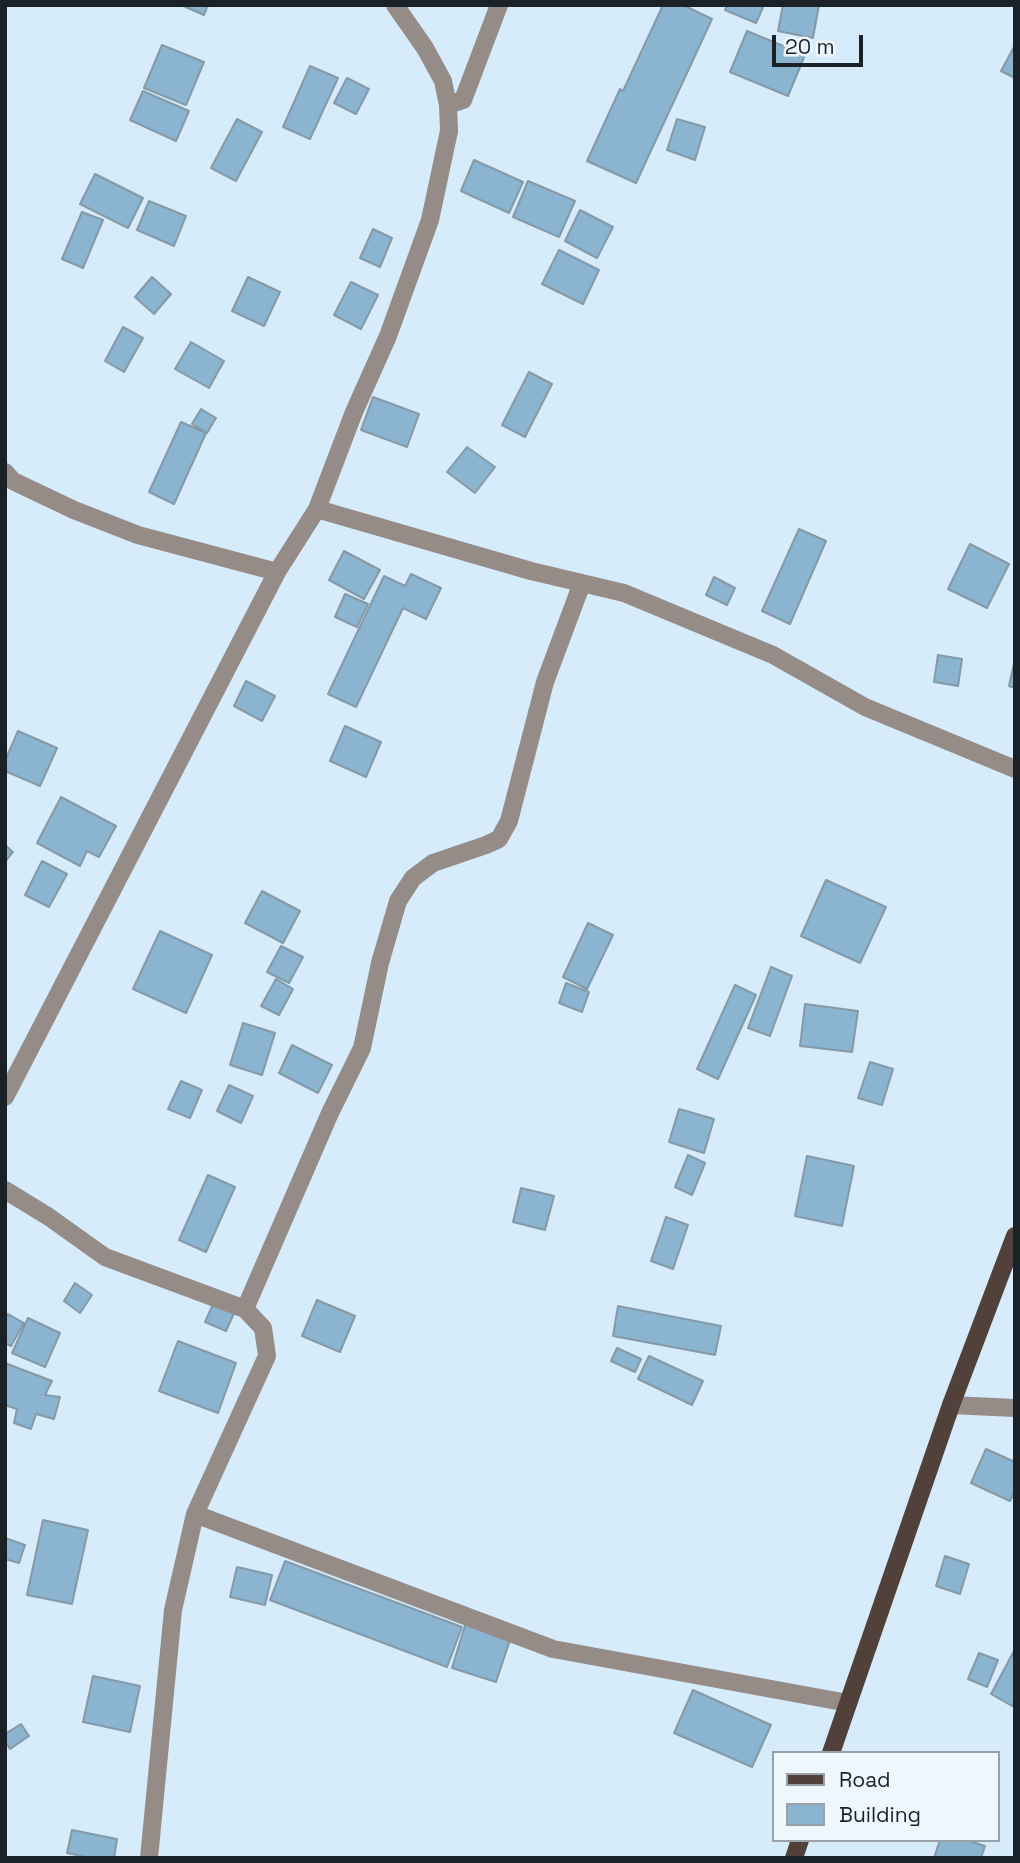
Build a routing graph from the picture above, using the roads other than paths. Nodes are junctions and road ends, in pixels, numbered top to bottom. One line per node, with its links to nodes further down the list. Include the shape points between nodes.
1 (395, 5): 3 (street, via 443,81)
2 (499, 5): 3 (street, via 463,100)
3 (448, 105): 5 (street, via 449,131 430,220)
4 (5, 472): 6 (street, via 13,481 74,510 138,535)
5 (317, 509): 6 (street); 7 (street)
6 (277, 572): 9 (street)
7 (582, 583): 8 (street, via 624,593 773,655 865,707); 12 (street, via 545,682 509,821 499,839 433,863 413,878 398,901 362,1048)
8 (1015, 769)
9 (5, 1097)
10 (5, 1190): 12 (street, via 105,1257)
11 (1015, 1236): 13 (main road)
12 (245, 1309): 15 (street, via 263,1328 267,1356)
13 (951, 1405): 14 (street); 16 (main road)
14 (1015, 1408)
15 (195, 1514): 16 (street, via 553,1649); 18 (street, via 173,1610)
16 (848, 1703): 17 (main road)
17 (832, 1751)
18 (149, 1858)

